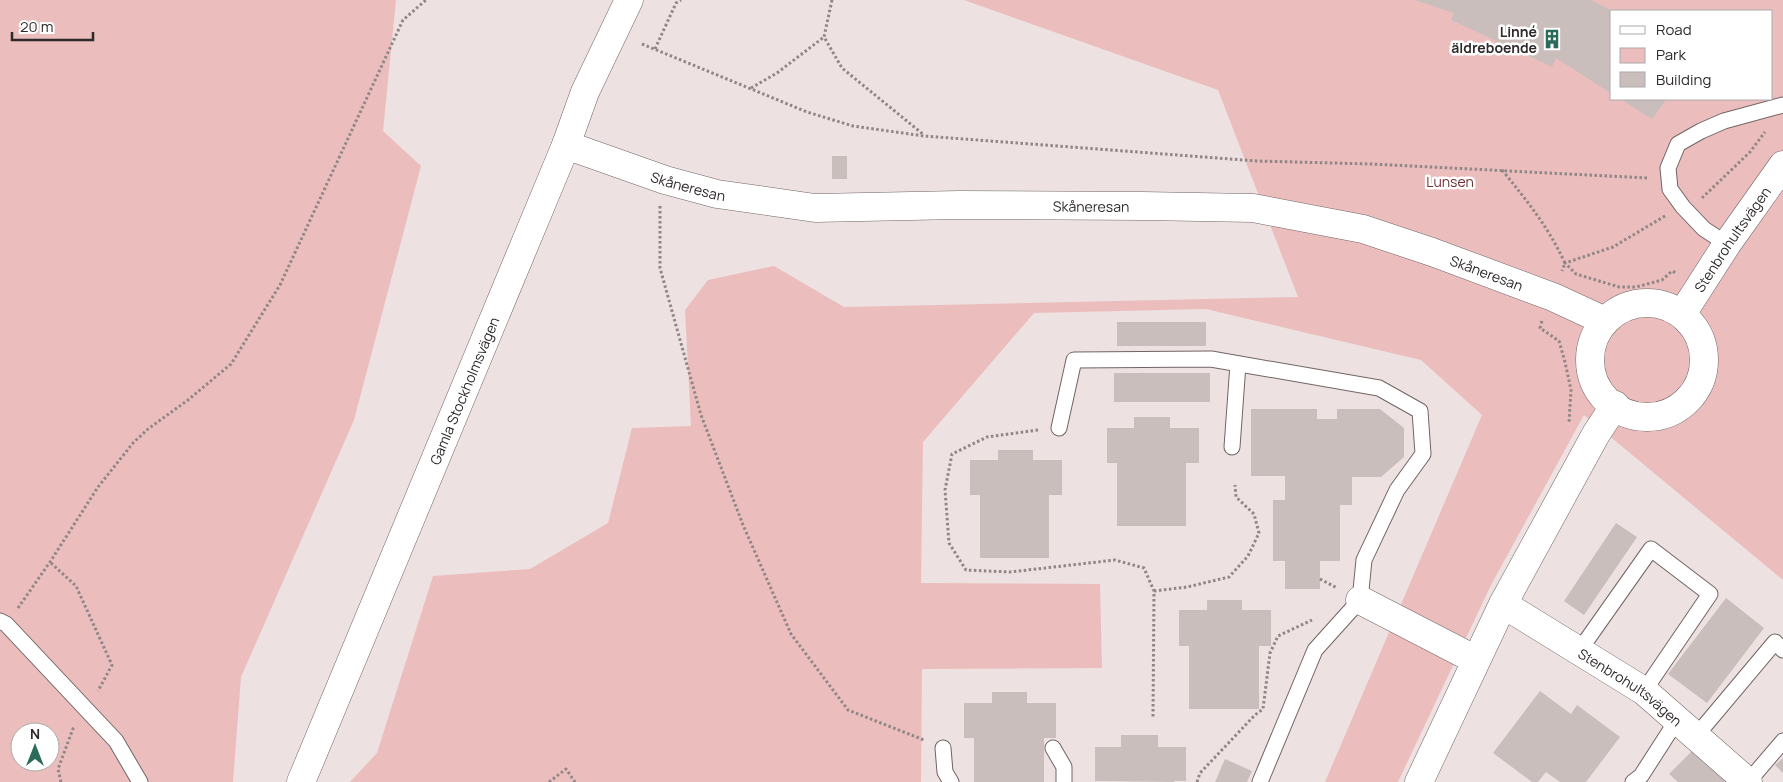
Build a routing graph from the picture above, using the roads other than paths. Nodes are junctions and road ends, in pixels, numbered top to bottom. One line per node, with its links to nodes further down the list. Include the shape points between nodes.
1 (629, 0): 3 (street, Gamla Stockholmsvägen, via 586,92)
2 (1783, 105): 5 (lane, via 1700,131 1678,144 1668,168 1670,189 1683,207 1704,229)
3 (566, 145): 7 (street, Skåneresan, via 665,180 718,194 815,208 1007,205 1253,208 1363,229 1553,297); 24 (street, Gamla Stockholmsvägen)
4 (1783, 166): 5 (street, Stenbrohultsvägen)
5 (1726, 244): 6 (street, Stenbrohultsvägen)
6 (1682, 314): 7 (street, via 1664,305 1631,304); 9 (street, via 1697,332 1705,353 1704,374 1696,392 1671,414 1645,418 1628,415)
7 (1605, 321): 9 (street, via 1596,333 1589,363 1596,388 1604,399)
8 (1238, 364): 10 (lane, via 1211,359 1074,360); 11 (lane); 12 (lane, via 1378,388 1420,411 1423,454 1398,490 1364,560)
9 (1614, 405): 13 (street)
10 (1059, 428)
11 (1232, 448)
12 (1360, 600): 17 (street); 27 (lane, via 1315,650)
13 (1504, 604): 16 (street, Stenbrohultsvägen); 17 (street)
14 (3, 623): 23 (lane, via 116,741)
15 (1783, 650): 19 (lane, via 1775,642)
16 (1579, 651): 18 (street, Stenbrohultsvägen); 18 (lane, via 1651,549 1710,594)
17 (1476, 660): 28 (street)
18 (1644, 692): 19 (street, Stenbrohultsvägen)
19 (1686, 728): 29 (lane); 30 (street, Stenbrohultsvägen)
20 (1783, 741): 30 (lane)
21 (944, 748): 25 (lane, via 945,772)
22 (1053, 748): 26 (lane, via 1064,768)
23 (140, 782)
24 (301, 782)
25 (951, 782)
26 (1064, 782)
27 (1260, 782)
28 (1419, 782)
29 (1633, 782)
30 (1748, 782)

